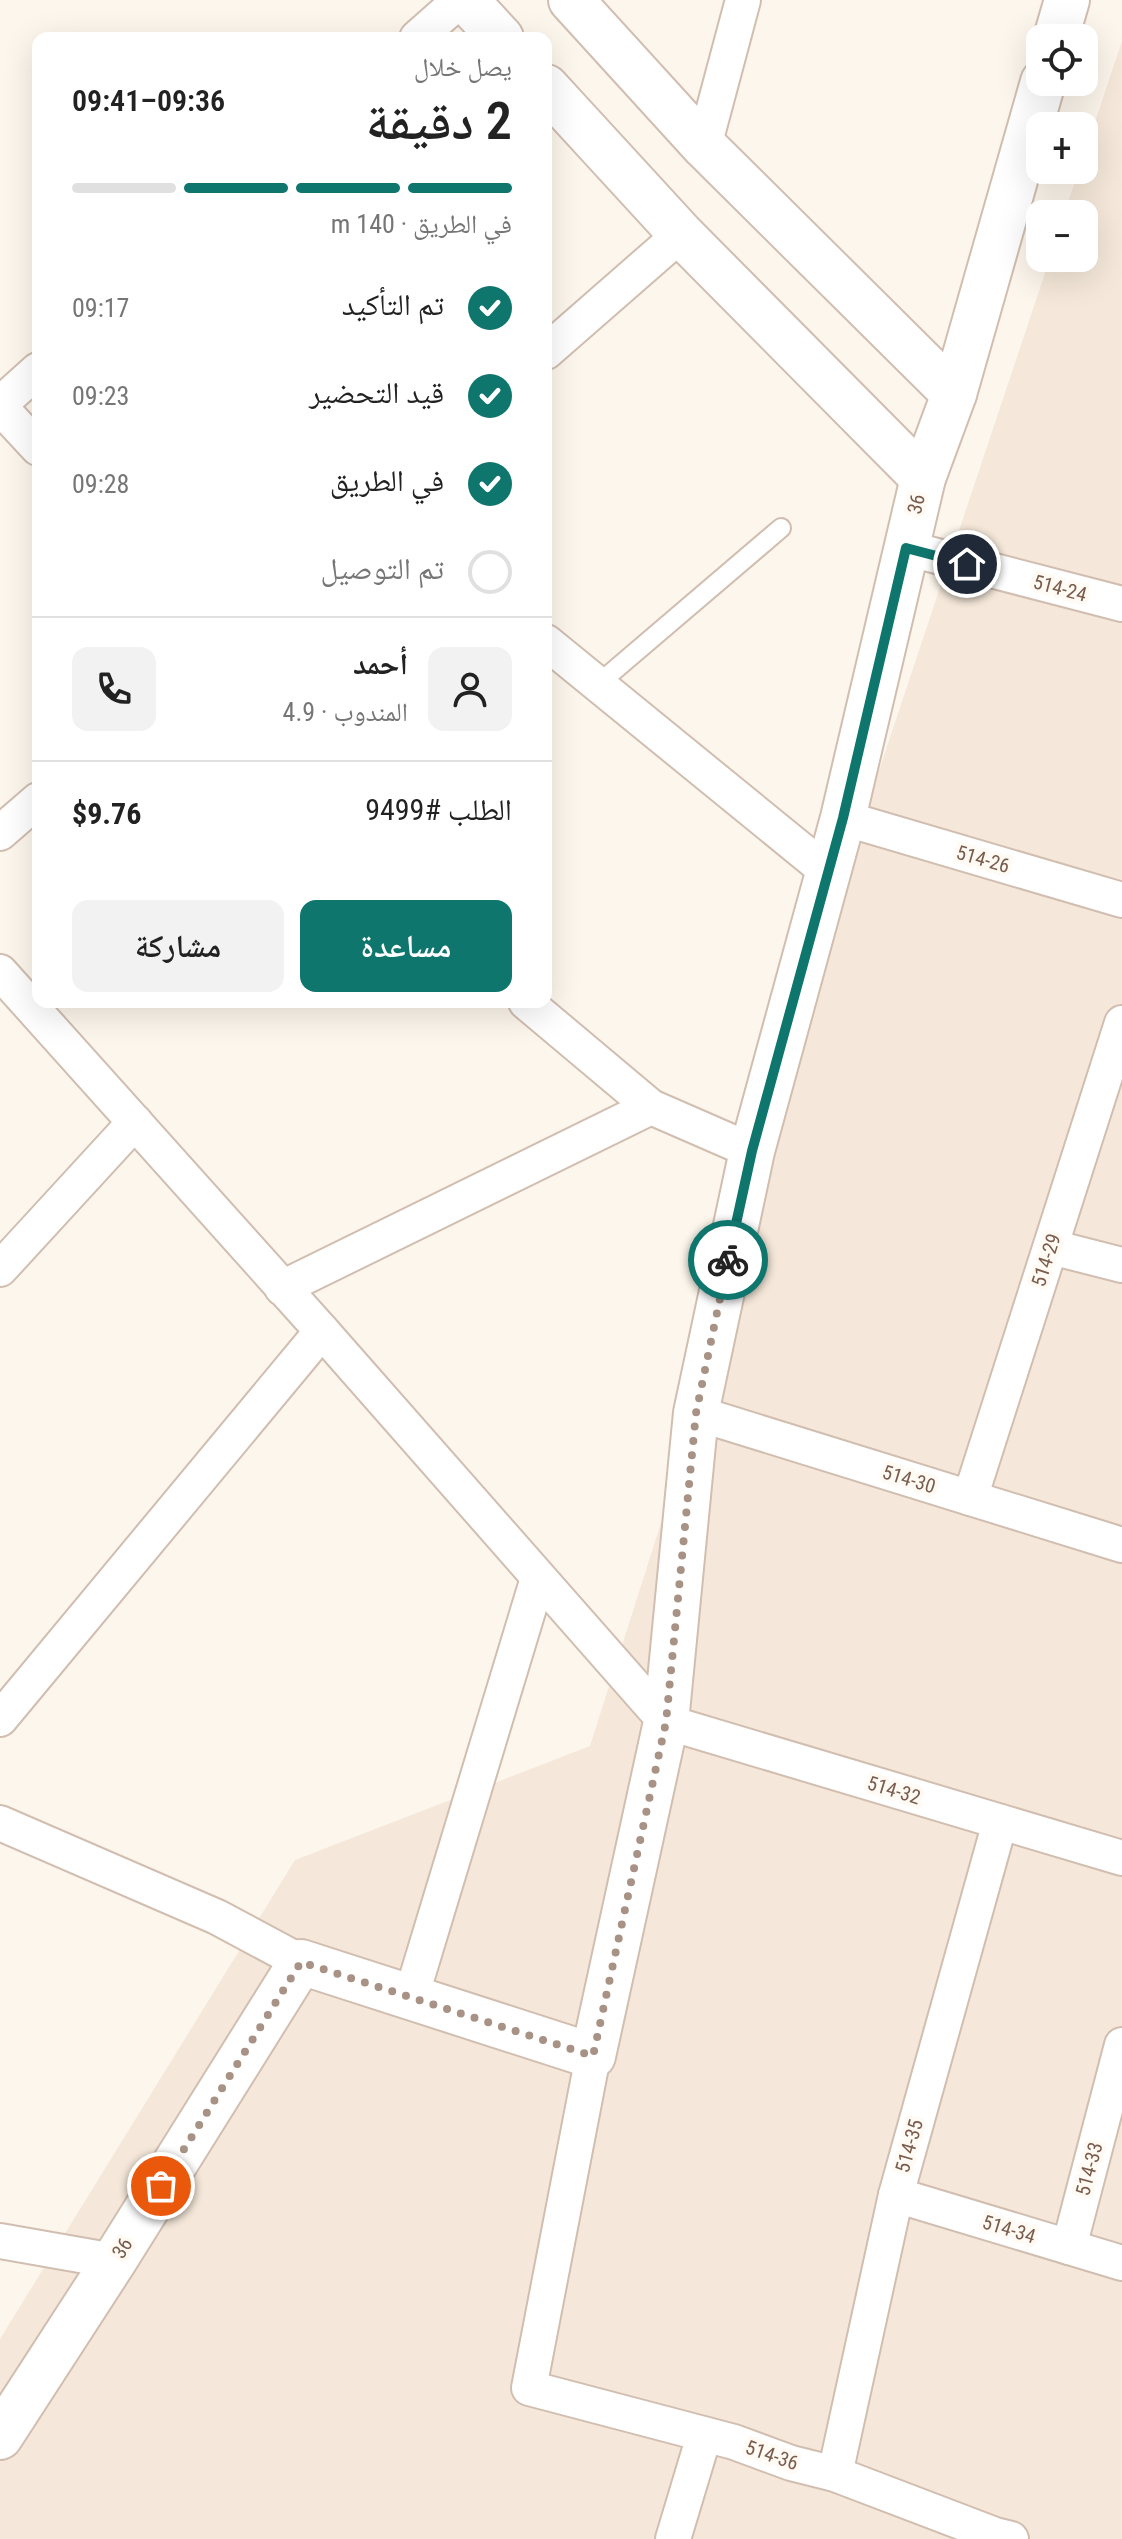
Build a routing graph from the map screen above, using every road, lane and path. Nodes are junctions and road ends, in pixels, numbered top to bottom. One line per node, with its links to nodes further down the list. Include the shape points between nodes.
1 (463, 0): 6 (street); 7 (street)
2 (571, 0): 10 (street)
3 (743, 0): 10 (street)
4 (1067, 0): 5 (street)
5 (1060, 24)
6 (424, 32)
7 (495, 32)
8 (552, 94): 11 (street)
9 (1039, 96): 14 (street, 36)
10 (704, 146): 14 (street)
11 (681, 234): 12 (street); 17 (street)
12 (552, 347)
13 (32, 376): 15 (street)
14 (954, 394): 17 (street, 36)
15 (0, 405): 16 (street)
16 (32, 441)
17 (923, 478): 19 (street, 36)
18 (781, 528): 22 (lane)
19 (906, 548): 20 (street, 514-24); 24 (street, 36)
20 (1122, 604)
21 (552, 647): 22 (street)
22 (597, 685): 26 (street)
23 (32, 805): 25 (street)
24 (843, 818): 26 (street, 36); 27 (street, 514-26)
25 (0, 833)
26 (828, 872): 35 (street, 36)
27 (1122, 900)
28 (0, 972): 29 (street)
29 (32, 1008)
30 (32, 1008): 34 (street)
31 (533, 1008): 33 (street)
32 (1122, 1023): 36 (street, 514-29)
33 (651, 1107): 35 (street); 39 (street)
34 (135, 1122): 38 (street); 39 (street)
35 (752, 1151): 41 (street, 36)
36 (1051, 1247): 37 (street); 42 (street, 514-29)
37 (1122, 1265)
38 (0, 1269)
39 (282, 1288): 40 (street)
40 (322, 1331): 44 (street); 45 (street)
41 (696, 1413): 42 (street, 514-30); 46 (street, 36)
42 (970, 1498): 43 (street, 514-30)
43 (1122, 1545)
44 (538, 1578): 46 (street); 51 (street)
45 (0, 1719)
46 (666, 1722): 47 (street, 514-32); 53 (street, 36)
47 (1000, 1822): 49 (street, 514-32); 54 (street, 514-35)
48 (0, 1823): 50 (street, via 217,1917)
49 (1122, 1858)
50 (301, 1962): 51 (street); 57 (street, 36)
51 (411, 1997): 53 (street)
52 (1122, 2045): 56 (street, 514-33)
53 (593, 2056): 59 (street, 514-36, via 529,2388)
54 (896, 2195): 56 (street, 514-34); 61 (street, 514-35)
55 (0, 2241): 57 (street)
56 (1069, 2247): 58 (street, 514-34)
57 (114, 2261): 60 (street, 36)
58 (1122, 2263)
59 (704, 2436): 61 (street, 514-36); 63 (street)
60 (0, 2437)
61 (835, 2474): 62 (street, 514-36)
62 (1000, 2538)
63 (673, 2539)

